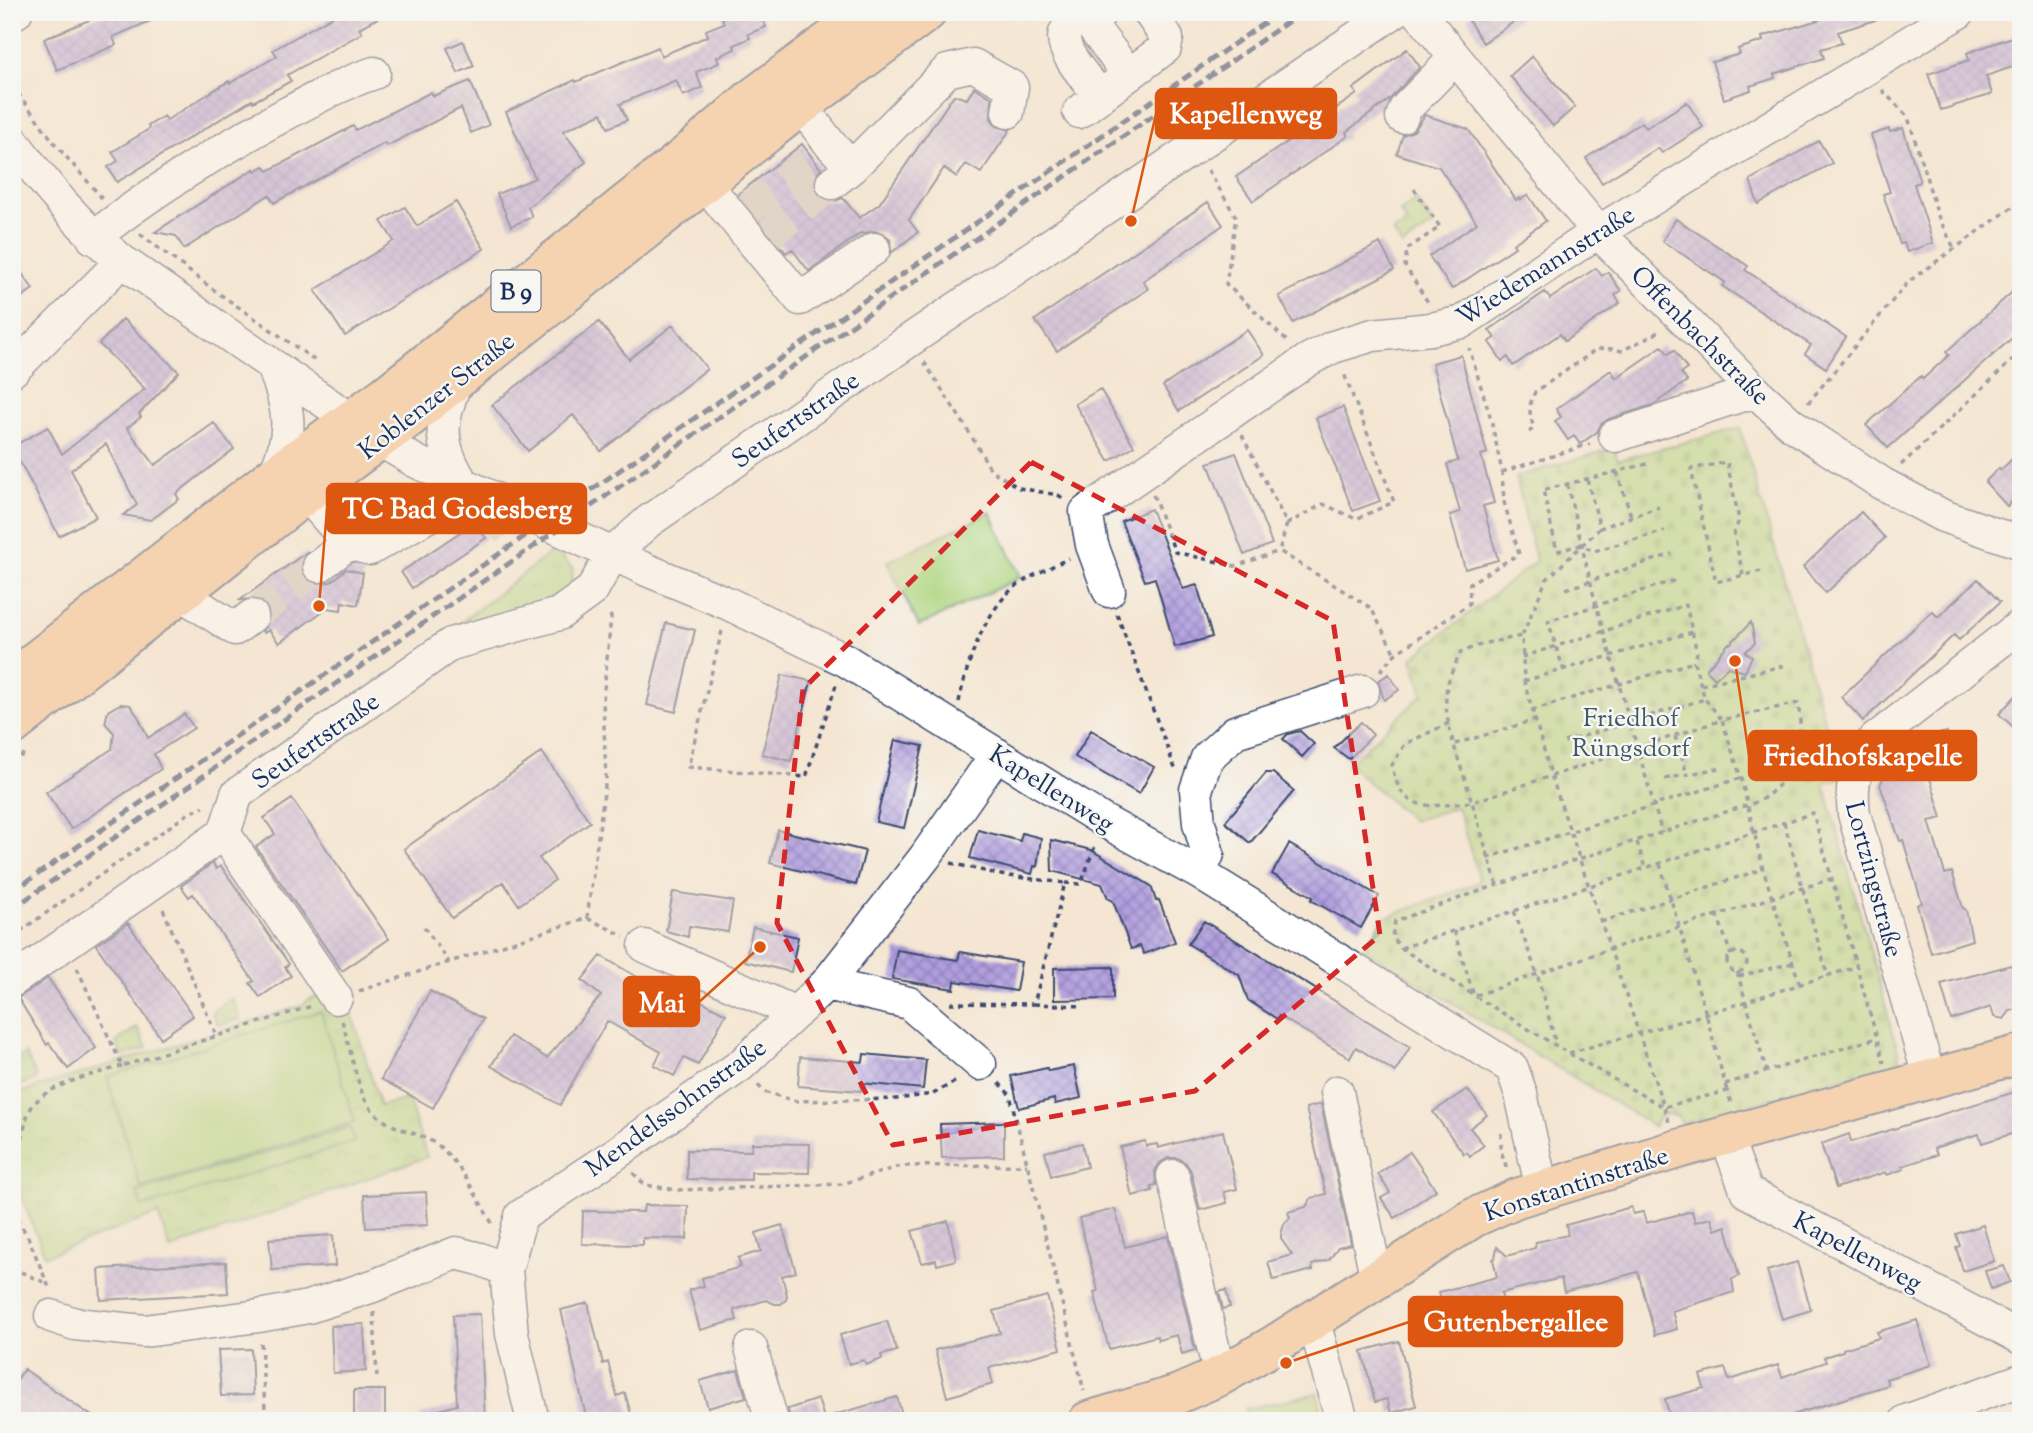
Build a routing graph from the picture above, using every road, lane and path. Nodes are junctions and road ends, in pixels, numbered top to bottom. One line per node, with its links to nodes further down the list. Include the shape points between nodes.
1 (868, 12): 19 (main road, Koblenzer Straße / B 9, via 752,98)
2 (927, 12): 14 (main road, Koblenzer Straße / B 9)
3 (1086, 12): 12 (street, via 1065,32 1064,40 1090,104)
4 (1101, 12): 12 (street, via 1094,29)
5 (1149, 12): 12 (street, via 1167,43)
6 (1394, 12): 18 (street, Seufertstraße)
7 (1418, 12): 9 (street, Offenbachstraße)
8 (1959, 12): 10 (street, Wiedemannstraße)
9 (1455, 58): 16 (street); 23 (street, Offenbachstraße)
10 (1864, 72): 23 (street, Wiedemannstraße); 25 (path, via 1908,117 1938,216)
11 (374, 73): 22 (street, via 346,82 232,143)
12 (1129, 75)
13 (12, 85): 22 (path, via 56,145)
14 (801, 106): 15 (street, via 822,151 842,175 947,71 973,65 1012,87); 19 (main road, Koblenzer Straße / B 9)
15 (1008, 112)
16 (1402, 117)
17 (12, 140): 24 (street, Kapellenweg)
18 (1194, 148): 30 (street, Seufertstraße); 32 (path, via 1236,217 1226,284)
19 (694, 170): 26 (street, via 740,217 800,299); 36 (main road, Koblenzer Straße / B 9); 40 (main road, Koblenzer Straße / B 9, via 396,388)
20 (1414, 189): 29 (path, via 1440,227 1407,249 1405,266)
21 (2021, 201): 25 (path)
22 (120, 216): 24 (street); 33 (path, via 214,290)
23 (1598, 232): 28 (street, Offenbachstraße); 29 (street, Wiedemannstraße)
24 (93, 238): 27 (street, Kapellenweg)
25 (1954, 248): 39 (path, via 1908,282)
26 (874, 249)
27 (121, 261): 34 (street, Kapellenweg); 35 (street)
28 (1679, 314): 37 (street, Offenbachstraße); 41 (path, via 1650,338 1623,351 1596,350 1535,392 1529,408 1534,428)
29 (1453, 324): 32 (street, Wiedemannstraße, via 1373,335); 44 (path, via 1491,419)
30 (910, 340): 54 (path, via 991,470 1019,488 1058,495); 64 (street, Seufertstraße, via 649,521)
31 (2021, 352): 49 (path)
32 (1320, 354): 38 (street, Wiedemannstraße); 56 (path, via 1394,502 1356,519 1323,504)
33 (321, 364)
34 (274, 369): 40 (street, Kapellenweg); 47 (street, via 289,422 282,458)
35 (12, 371)
36 (456, 382): 40 (main road, Koblenzer Straße / B 9); 50 (street, via 444,411 443,433 451,465)
37 (1755, 391): 39 (street, Offenbachstraße); 42 (street)
38 (1232, 414): 46 (street, Wiedemannstraße); 56 (path)
39 (1791, 424): 49 (street, Offenbachstraße)
40 (365, 430): 47 (main road, Koblenzer Straße / B 9); 50 (street, Kapellenweg); 52 (main road, Koblenzer Straße / B 9)
41 (1529, 432)
42 (1615, 436): 44 (path)
43 (1647, 464): 45 (path)
44 (1502, 472): 84 (path, via 1504,502 1519,554 1470,583 1469,604)
45 (1617, 472): 48 (path); 55 (path)
46 (1144, 473): 54 (street, Wiedemannstraße); 63 (path, via 1175,552 1236,566)
47 (273, 476): 82 (main road, Koblenzer Straße / B 9)
48 (1587, 479): 51 (path); 57 (path)
49 (1881, 483): 60 (street, Offenbachstraße, via 1943,516)
50 (463, 484): 59 (street, via 454,501 370,548); 64 (street, Kapellenweg)
51 (1567, 484): 62 (path); 62 (path, via 1543,490 1548,514 1557,551)
52 (306, 494): 59 (street); 74 (main road, Koblenzer Straße / B 9)
53 (1659, 507): 55 (path)
54 (1086, 512): 61 (street)
55 (1631, 516): 57 (path)
56 (1287, 524): 63 (path)
57 (1600, 528): 62 (path)
58 (1665, 531): 62 (path, via 1594,551)
59 (349, 543): 66 (street)
60 (2021, 543)
61 (1092, 545): 73 (street); 104 (path, via 1012,589 974,646)
62 (1581, 545): 70 (path); 81 (path, via 1546,580)
63 (1279, 551): 84 (path, via 1371,608)
64 (613, 553): 72 (street, Seufertstraße); 75 (street, Kapellenweg)
65 (1672, 554): 70 (path)
66 (319, 566)
67 (1760, 570): 68 (path)
68 (1743, 575): 68 (path, via 1734,534 1739,520 1727,461 1691,469 1716,582)
69 (1679, 579): 76 (path)
70 (1590, 581): 71 (path); 76 (path)
71 (1566, 589)
72 (592, 590): 117 (street, Seufertstraße, via 559,614 451,644); 145 (path, via 605,599 611,617 603,700 606,778)
73 (1109, 591): 116 (path, via 1180,783)
74 (181, 594): 77 (street, via 235,629); 103 (main road, Koblenzer Straße / B 9); 109 (main road, via 86,692)
75 (729, 604): 87 (street, Kapellenweg); 87 (path, via 688,767 806,777)
76 (1596, 605): 79 (path); 83 (path, via 1548,621)
77 (251, 616)
78 (2021, 625): 184 (street, Lortzingstraße, via 1874,740 1859,762 1851,789 1854,814)
79 (1603, 631): 80 (path, via 1686,605); 83 (path); 85 (path)
80 (1692, 632): 85 (path); 89 (path, via 1697,653)
81 (1522, 636): 86 (path); 101 (path, via 1461,652 1446,693)
82 (61, 641): 88 (main road); 92 (main road, Koblenzer Straße / B 9)
83 (1556, 646): 86 (path); 91 (path)
84 (1395, 654): 96 (path)
85 (1610, 656): 91 (path); 94 (path)
86 (1522, 657): 93 (path)
87 (845, 660): 104 (street, Kapellenweg)
88 (12, 661)
89 (1693, 662): 94 (path); 95 (path)
90 (1787, 666): 95 (path)
91 (1564, 671): 93 (path)
92 (12, 679)
93 (1524, 681): 98 (path)
94 (1618, 684): 98 (path); 102 (path)
95 (1701, 685): 97 (path)
96 (1363, 691): 116 (street, via 1235,732 1207,758)
97 (1705, 699): 100 (path); 102 (path)
98 (1532, 710): 99 (path)
99 (1535, 720): 107 (path); 113 (path)
100 (1722, 720): 105 (path); 114 (path); 119 (path, via 1798,703 1802,727 1790,769 1769,795)
101 (1448, 723): 107 (path); 118 (path, via 1405,744 1392,765 1395,783 1418,805)
102 (1629, 723): 106 (path); 108 (path)
103 (12, 726)
104 (953, 727): 110 (street, Kapellenweg)
105 (1675, 736): 108 (path); 112 (path)
106 (1564, 742)
107 (1455, 744): 118 (path)
108 (1635, 747): 113 (path); 120 (path)
109 (12, 750)
110 (997, 754): 121 (street, Kapellenweg); 128 (street, Mendelssohnstraße)
111 (1718, 768): 112 (path)
112 (1687, 774): 115 (path)
113 (1551, 775): 118 (path); 124 (path)
114 (1741, 778): 119 (path); 120 (path)
115 (1665, 779)
116 (1196, 789): 134 (street, via 1208,854)
117 (237, 794): 123 (street, Seufertstraße); 150 (path, via 189,813)
118 (1472, 802): 129 (path)
119 (1747, 804): 125 (path); 126 (path)
120 (1653, 806): 124 (path); 125 (path)
121 (1104, 821): 134 (street, Kapellenweg); 136 (path, via 1081,884)
122 (1784, 822): 126 (path); 135 (path, via 1813,813); 140 (path)
123 (224, 833): 137 (street); 166 (street)
124 (1571, 833): 129 (path); 130 (path)
125 (1662, 833): 127 (path)
126 (1754, 833): 131 (path); 133 (path)
127 (1637, 842): 130 (path); 132 (path)
128 (925, 857): 136 (path, via 1001,876); 163 (street, Mendelssohnstraße)
129 (1487, 858): 138 (path)
130 (1580, 860): 138 (path); 139 (path)
131 (1660, 864): 132 (path); 142 (path)
132 (1646, 868): 139 (path)
133 (1763, 869): 141 (path); 142 (path)
134 (1199, 873): 196 (street, Kapellenweg, via 1512,1068)
135 (1831, 879): 140 (path); 158 (path)
136 (1065, 883): 169 (path)
137 (153, 884): 151 (street); 174 (path)
138 (1497, 885): 153 (path, via 1395,921 1392,937)
139 (1589, 887): 143 (path); 146 (path)
140 (1802, 888): 141 (path); 161 (path)
141 (1773, 897): 144 (path); 157 (path)
142 (1671, 899): 146 (path); 147 (path)
143 (1514, 911): 149 (path); 159 (path)
144 (1717, 914): 147 (path); 155 (path)
145 (587, 918): 152 (path); 156 (path)
146 (1601, 922): 154 (path)
147 (1680, 926): 154 (path); 172 (path)
148 (424, 927): 156 (path)
149 (1454, 931): 153 (path); 165 (path)
150 (12, 937)
151 (66, 944): 162 (street); 182 (path)
152 (645, 946): 171 (street)
153 (1401, 948): 165 (path)
154 (1610, 949): 159 (path); 173 (path)
155 (1731, 954): 160 (path, via 1728,965); 160 (path, via 1740,952 1746,957 1746,967)
156 (449, 962): 166 (path)
157 (1793, 964): 160 (path); 164 (path)
158 (1855, 966): 161 (path); 175 (path)
159 (1537, 974): 165 (path); 176 (path)
160 (1738, 974): 167 (path)
161 (1828, 976): 164 (path)
162 (12, 981)
163 (826, 984): 168 (street); 171 (street, Mendelssohnstraße)
164 (1800, 985): 167 (path)
165 (1474, 996): 176 (path)
166 (336, 998): 174 (path); 198 (path, via 366,1102 400,1130 432,1141 456,1164 495,1229)
167 (1746, 1002): 172 (path); 183 (path)
168 (909, 1003): 169 (path); 180 (street)
169 (1034, 1004): 170 (path)
170 (1083, 1006)
171 (796, 1013): 181 (street, Mendelssohnstraße)
172 (1706, 1014): 173 (path); 185 (path)
173 (1639, 1034): 177 (path); 189 (path)
174 (217, 1037): 182 (path)
175 (1877, 1038): 179 (path); 183 (path)
176 (1557, 1046): 177 (path)
177 (1569, 1053): 189 (path)
178 (2021, 1054): 184 (main road, Konstantinstraße)
179 (1884, 1063)
180 (980, 1064): 181 (path, via 933,1094 796,1101 764,1092); 194 (path, via 1010,1095)
181 (741, 1065): 192 (street, Mendelssohnstraße)
182 (122, 1066): 193 (path, via 47,1092 30,1108 22,1142)
183 (1767, 1072): 185 (path)
184 (1930, 1080): 190 (main road, Konstantinstraße)
185 (1725, 1084): 186 (path)
186 (1727, 1091): 188 (path, via 1730,1103); 189 (path)
187 (1337, 1092): 201 (street)
188 (1743, 1100)
189 (1664, 1107): 191 (path)
190 (1726, 1137): 191 (main road, Konstantinstraße); 206 (street, Kapellenweg, via 1747,1192)
191 (1678, 1149): 196 (main road, Konstantinstraße)
192 (614, 1155): 194 (path, via 645,1185 678,1190 842,1184 901,1166); 198 (street, Mendelssohnstraße, via 521,1216)
193 (12, 1156)
194 (1027, 1165): 212 (path)
195 (1173, 1176): 208 (street)
196 (1542, 1190): 201 (main road, Konstantinstraße, via 1473,1217)
197 (12, 1210): 203 (path)
198 (514, 1235): 200 (street, Mendelssohnstraße)
199 (12, 1268): 203 (path)
200 (506, 1270): 202 (street, via 456,1253); 213 (street, Mendelssohnstraße, via 512,1334)
201 (1377, 1280): 205 (main road, Konstantinstraße)
202 (373, 1286): 204 (street, via 308,1307); 209 (path)
203 (51, 1300): 204 (street, via 75,1324 144,1331)
204 (259, 1316): 211 (path)
205 (1313, 1319): 208 (main road, Konstantinstraße); 215 (street)
206 (2021, 1338)
207 (751, 1348): 214 (street)
208 (1220, 1376): 212 (main road, Konstantinstraße, via 1175,1395)
209 (377, 1379)
210 (2021, 1380): 216 (street)
211 (265, 1409)
212 (1090, 1420)
213 (533, 1421)
214 (772, 1421)
215 (1342, 1421)
216 (1906, 1421)

